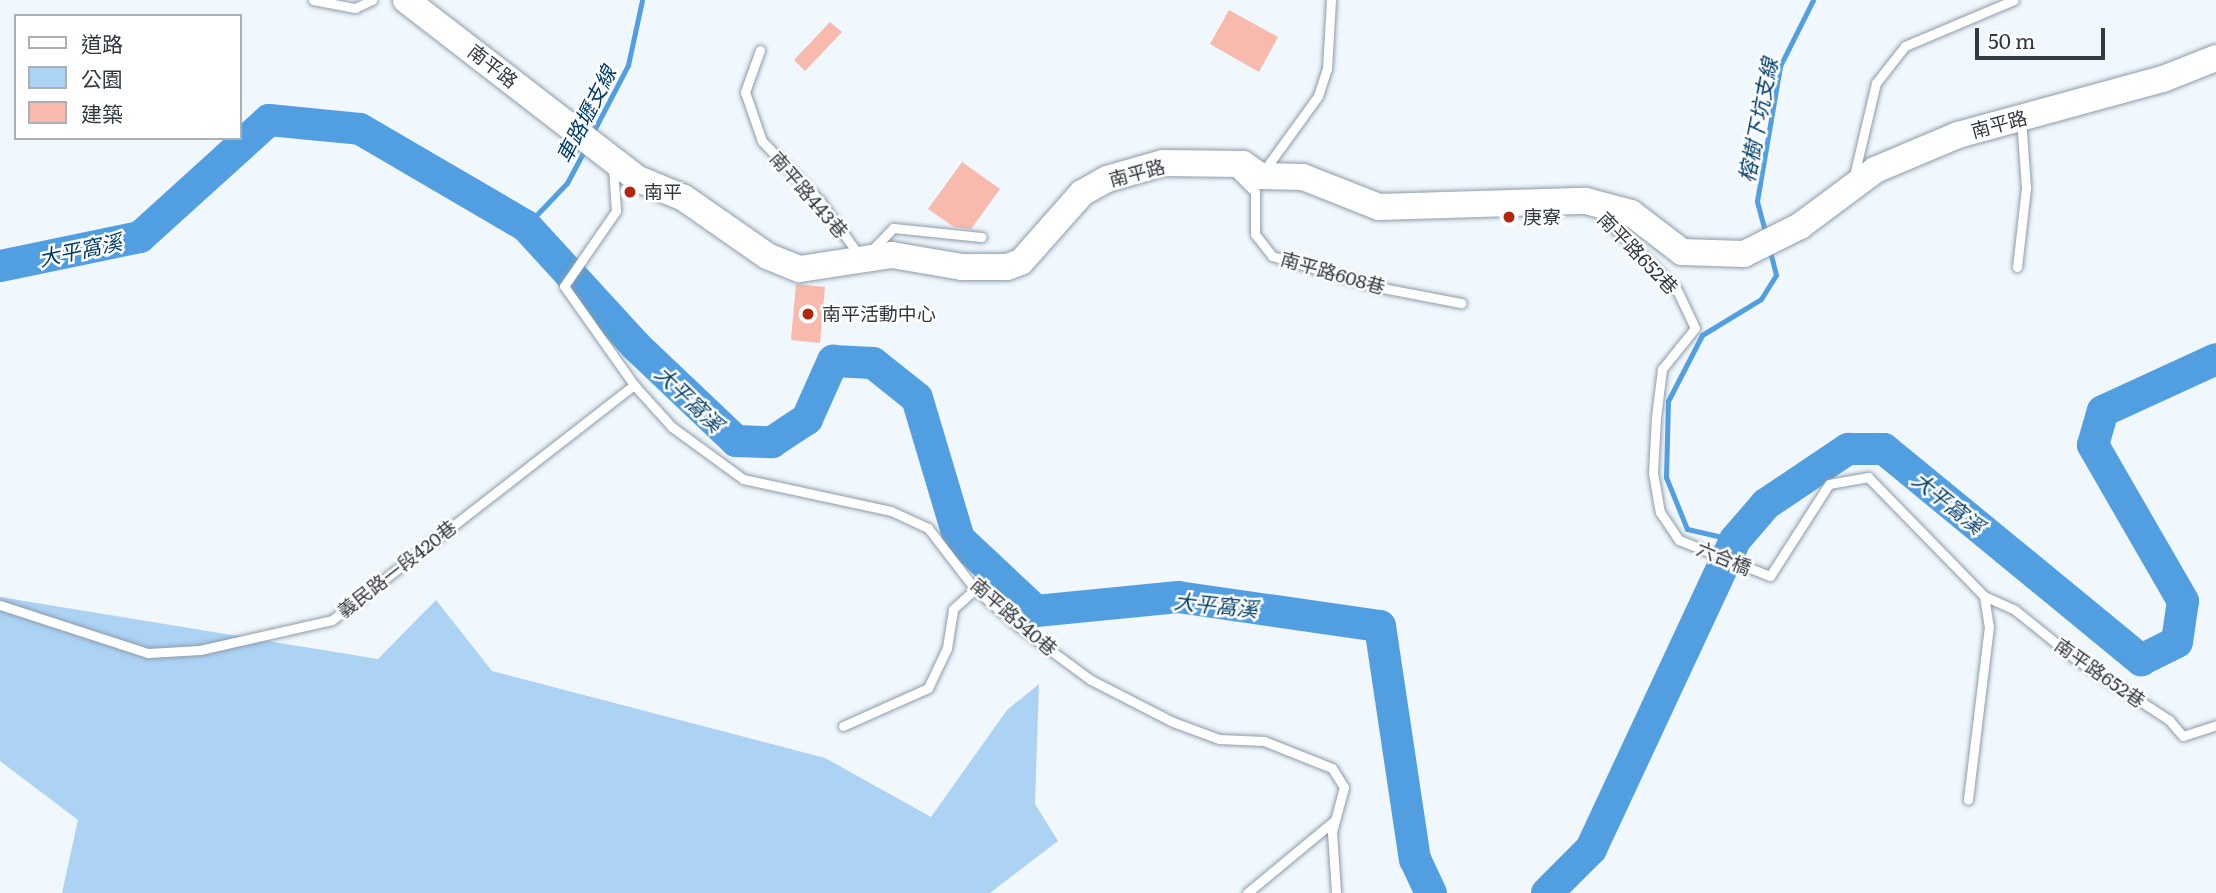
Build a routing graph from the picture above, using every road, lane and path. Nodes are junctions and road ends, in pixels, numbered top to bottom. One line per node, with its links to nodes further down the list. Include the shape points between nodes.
1 (313, 0): 2 (lane, via 355,8)
2 (372, 0)
3 (406, 0): 9 (street, 南平路)
4 (1331, 0): 11 (lane, via 1327,69 1318,96)
5 (2014, 0): 12 (lane, via 1905,46 1876,83)
6 (760, 50): 15 (lane, 南平路443巷, via 745,92 762,141 820,201)
7 (2216, 58): 8 (street, 南平路, via 2163,79)
8 (2021, 118): 12 (street, 南平路, via 1946,140 1875,170); 16 (lane, via 2026,188)
9 (613, 161): 15 (street, 南平路, via 723,221 767,256 800,269); 18 (lane, 南平路540巷, via 616,211 564,286)
10 (1226, 163): 11 (street, 南平路, via 1243,163); 15 (street, 南平路, via 1163,163 1107,179 1082,193 1021,262 1007,267 962,267 892,255); 17 (lane, 南平路608巷, via 1255,192 1255,234 1272,256 1377,287)
11 (1260, 176): 13 (street, 南平路, via 1303,177 1379,207)
12 (1851, 187): 13 (street, 南平路, via 1800,226 1744,254 1682,252 1631,214)
13 (1587, 201): 19 (lane, 南平路652巷, via 1676,288 1695,328 1662,369 1656,417 1653,473 1660,512)
14 (982, 237): 15 (lane, via 892,228)
15 (863, 260)
16 (2017, 267)
17 (1461, 303)
18 (634, 385): 21 (lane, 南平路540巷, via 672,427 743,479 891,511 928,527); 23 (lane, 義民路一段420巷, via 331,620 200,650 148,653)
19 (1679, 540): 20 (lane, 六合橋)
20 (1770, 576): 22 (lane, 南平路652巷, via 1829,484 1868,477)
21 (975, 589): 25 (lane, via 953,609 947,648 928,688); 27 (lane, 南平路540巷, via 1091,680 1172,722 1219,739 1264,741 1332,768 1344,787)
22 (1984, 596): 24 (lane, 南平路652巷, via 2015,610 2077,660 2169,720 2183,736); 26 (lane, via 1989,626)
23 (0, 605)
24 (2216, 724)
25 (843, 726)
26 (1968, 800)
27 (1335, 820): 28 (lane); 29 (lane, 南平路540巷)
28 (1247, 893)
29 (1336, 893)

